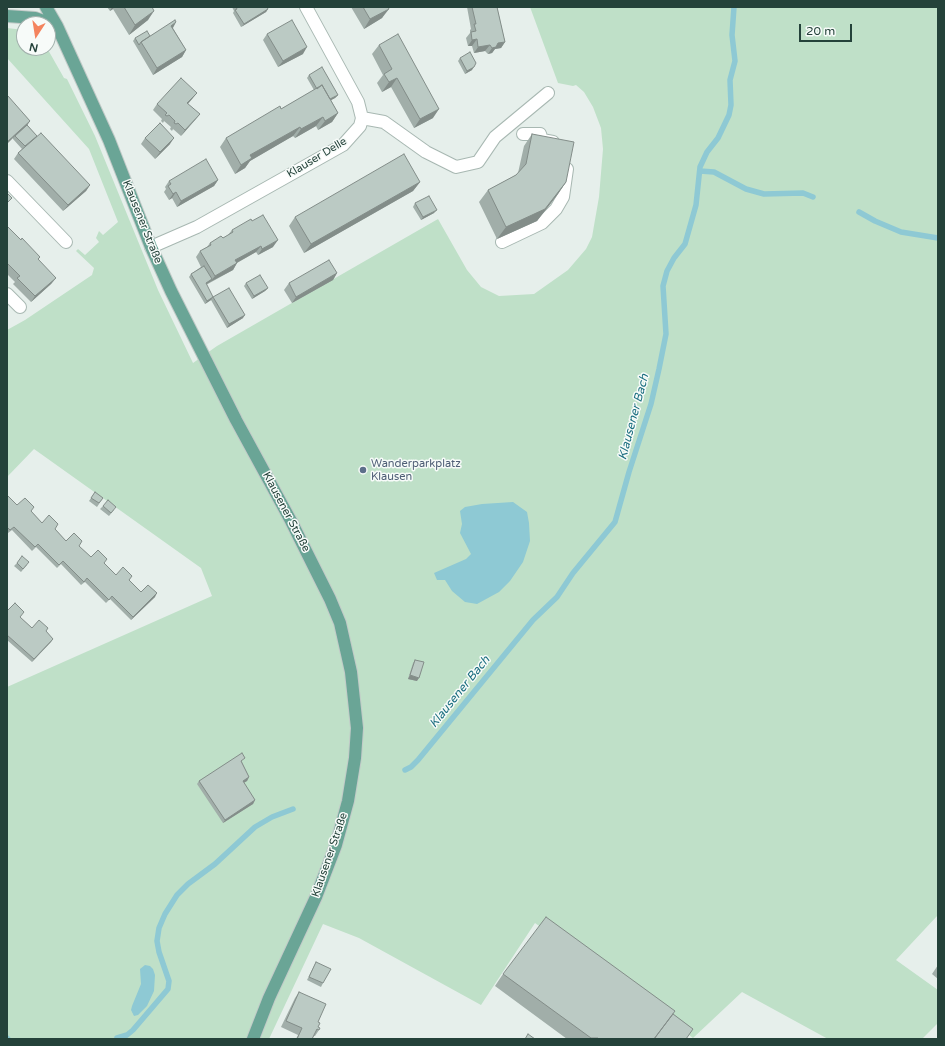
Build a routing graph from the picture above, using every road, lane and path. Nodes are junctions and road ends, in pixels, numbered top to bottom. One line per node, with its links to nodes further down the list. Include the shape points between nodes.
1 (46, 7): 4 (main road, Klausener Straße)
2 (306, 7): 6 (street, via 358,102)
3 (7, 16): 4 (main road, via 35,18)
4 (57, 26): 11 (main road, Klausener Straße, via 109,140)
5 (548, 94): 6 (street, via 495,137 478,162 456,167 426,152 384,122)
6 (362, 118): 11 (street, Klauser Delle, via 360,126 344,145 197,227)
7 (523, 134): 10 (street, via 540,134 542,140 568,149 562,198 556,209 542,223)
8 (7, 182): 9 (street)
9 (66, 242)
10 (502, 242)
11 (151, 247): 14 (main road, Klausener Straße, via 185,320 330,599 340,623 351,672 357,728 348,801 336,845 316,897)
12 (7, 294): 13 (street)
13 (20, 307)
14 (252, 1039)

